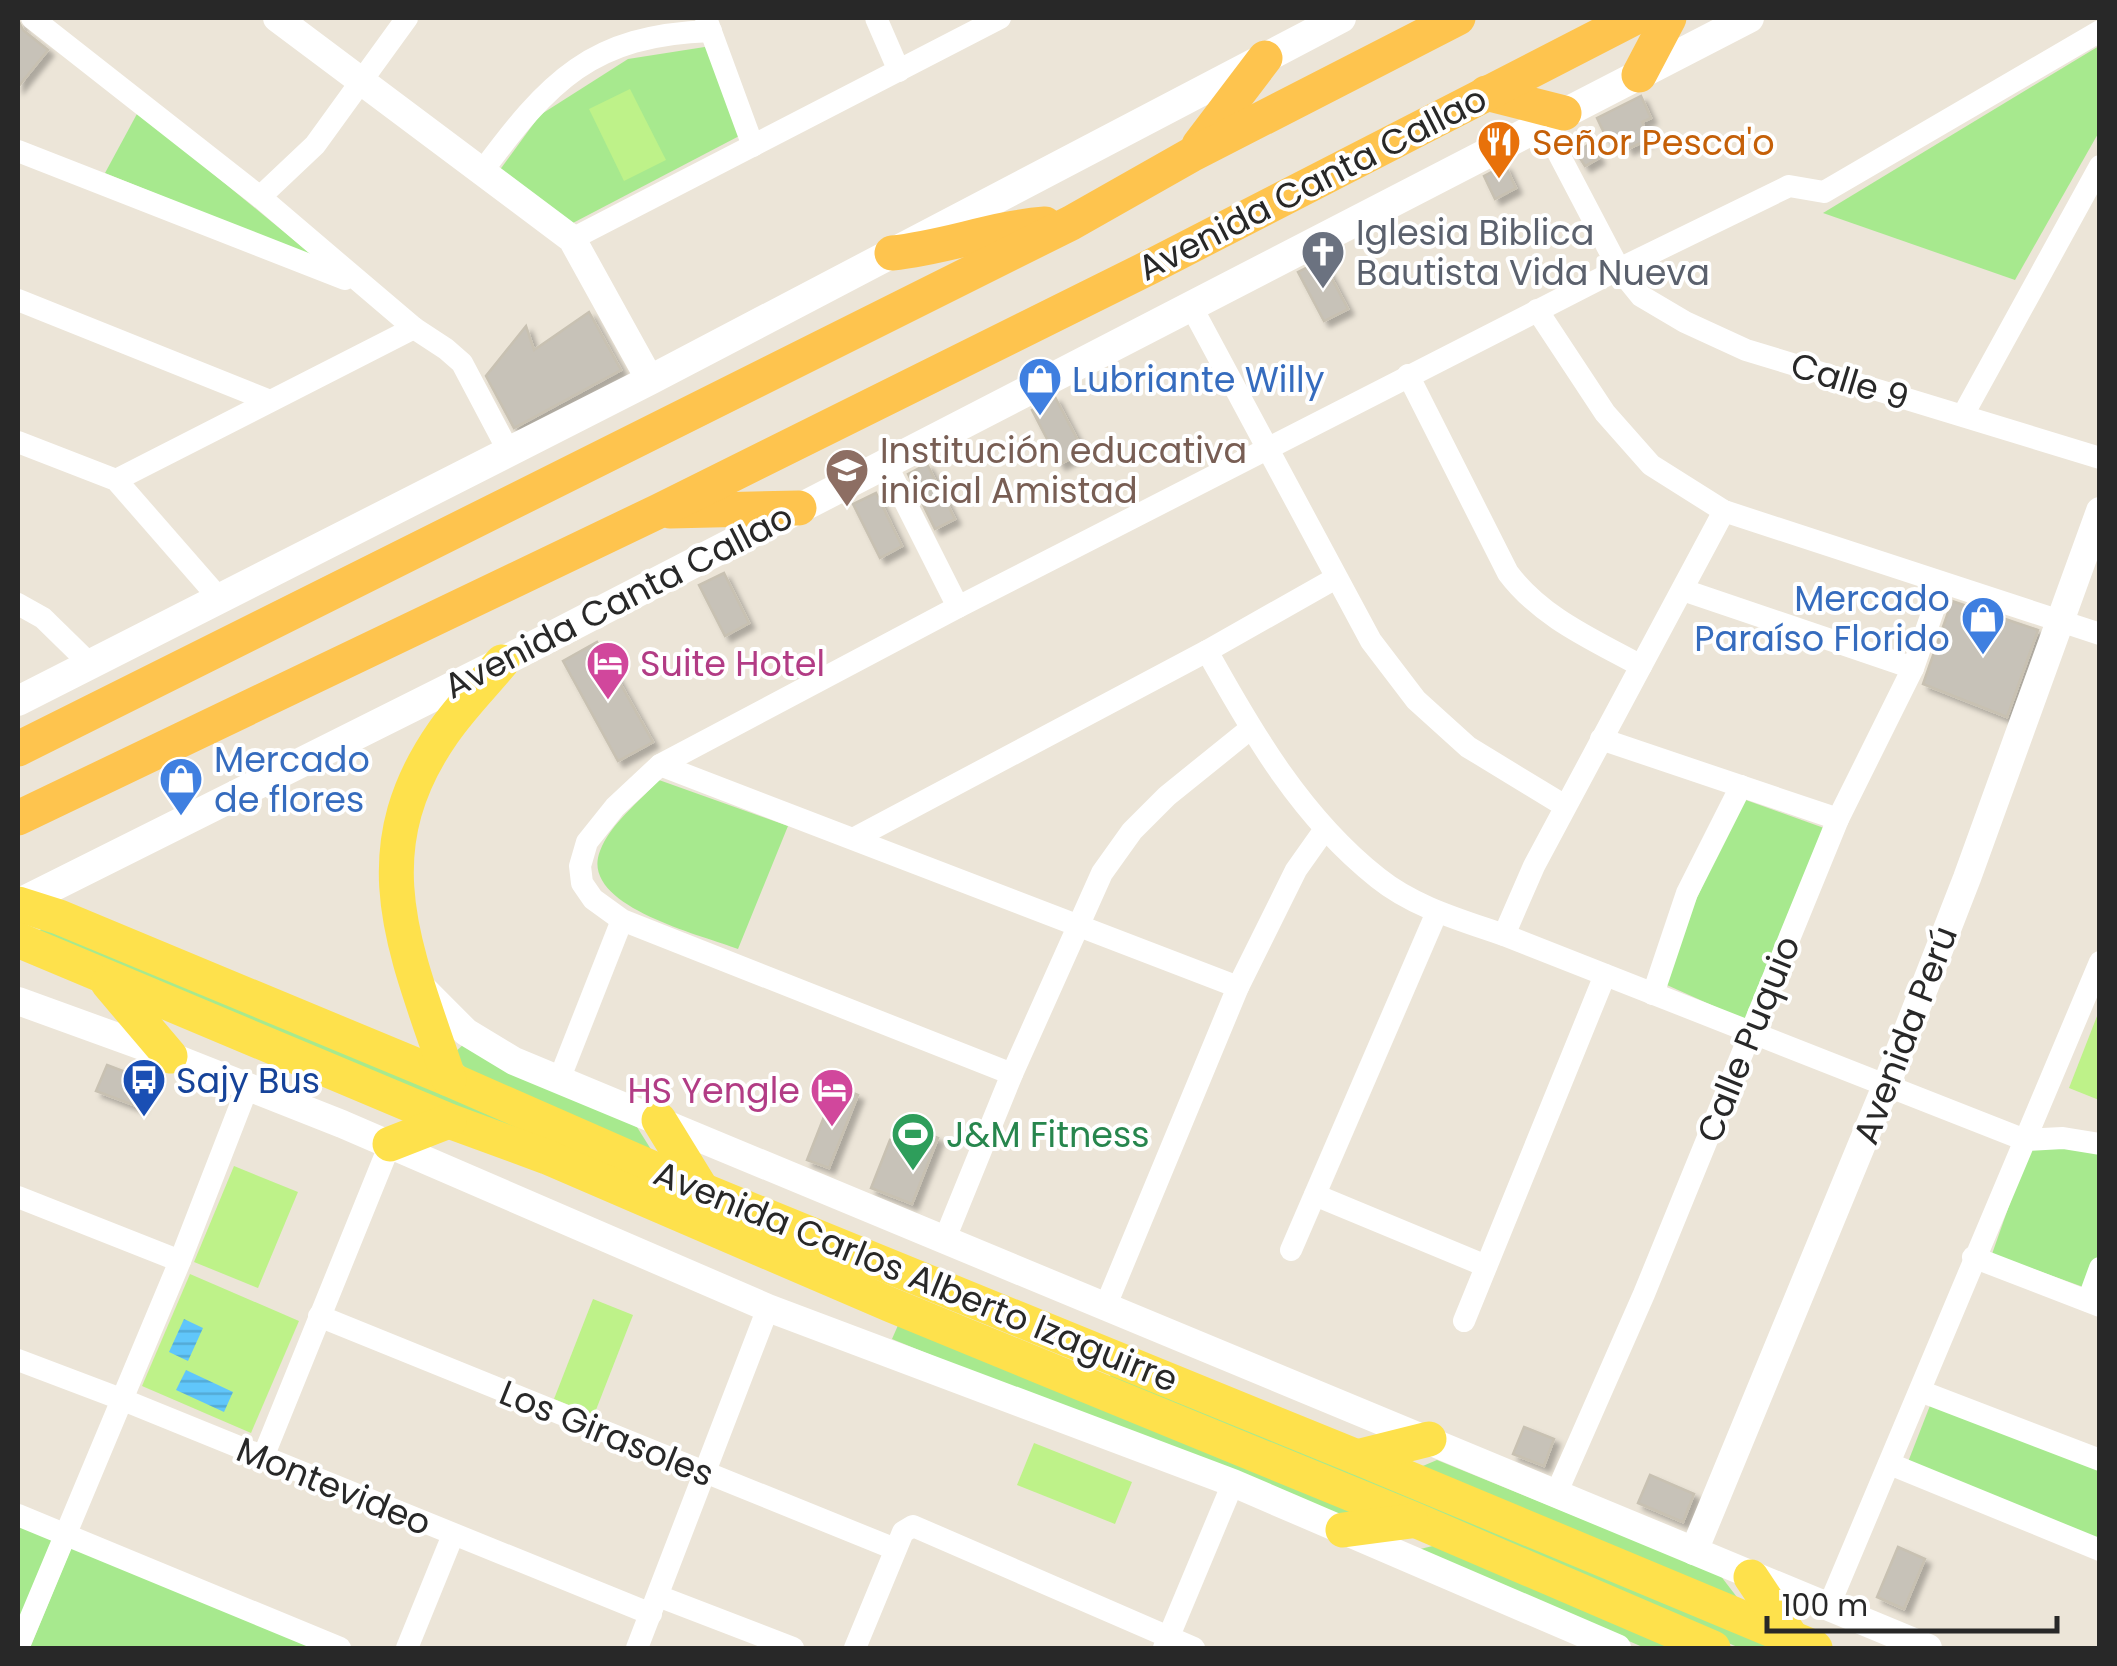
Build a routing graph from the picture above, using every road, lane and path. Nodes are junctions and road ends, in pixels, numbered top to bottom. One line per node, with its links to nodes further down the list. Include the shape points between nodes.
1 (32, 18): 24 (street)
2 (276, 18): 16 (street)
3 (407, 18): 16 (street)
4 (876, 18): 14 (street)
5 (1000, 18): 14 (street)
6 (1341, 18): 13 (main road)
7 (1458, 18): 21 (highway)
8 (1634, 18): 17 (highway, Avenida Canta Callao)
9 (1668, 18): 15 (highway)
10 (1749, 18): 15 (main road, Avenida Canta Callao)
11 (709, 24): 19 (street); 23 (street, via 598,54 526,111)
12 (2100, 31): 28 (street, via 1824,192 1789,186)
13 (1264, 58): 21 (highway); 27 (main road)
14 (899, 71): 19 (street)
15 (1639, 75): 18 (main road, Avenida Canta Callao)
16 (360, 82): 23 (street); 24 (street, via 314,145)
17 (1486, 93): 18 (highway); 45 (highway, Avenida Canta Callao)
18 (1554, 119): 28 (street, Calle 9); 31 (main road, Avenida Canta Callao)
19 (753, 146): 26 (street)
20 (18, 151): 29 (street)
21 (1191, 155): 25 (highway)
22 (2100, 166): 37 (street)
23 (481, 173): 26 (street)
24 (260, 197): 29 (street)
25 (1071, 223): 27 (highway, via 1017,226 930,250); 64 (highway)
26 (572, 240): 35 (street)
27 (892, 253): 35 (main road)
28 (1619, 269): 32 (street); 37 (street, Calle 9, via 1641,296 1746,350)
29 (364, 286): 33 (street)
30 (18, 300): 36 (street)
31 (1190, 304): 39 (street); 42 (main road, Avenida Canta Callao)
32 (1537, 310): 34 (street); 46 (street, via 1605,413 1652,465)
33 (414, 328): 36 (street); 40 (street, via 462,364)
34 (1408, 376): 39 (street); 59 (street, via 1526,597)
35 (650, 380): 40 (main road)
36 (270, 401): 43 (street)
37 (1963, 415): 41 (street, Calle 9)
38 (18, 442): 43 (street)
39 (1264, 448): 48 (street); 53 (street)
40 (508, 450): 51 (main road)
41 (2100, 458)
42 (886, 464): 44 (main road, Avenida Canta Callao); 53 (street)
43 (116, 480): 51 (street)
44 (799, 508): 45 (highway); 57 (main road, Avenida Canta Callao)
45 (658, 511): 68 (highway, Avenida Canta Callao)
46 (1724, 511): 49 (street); 50 (street)
47 (2100, 511): 54 (street, Avenida Perú)
48 (1336, 578): 56 (street); 67 (street, via 1371,641 1416,700 1468,748)
49 (1942, 585): 54 (street); 60 (street, Calle Puquio)
50 (1683, 590): 59 (street); 60 (street)
51 (219, 598): 58 (main road)
52 (18, 604): 58 (street, via 43,618)
53 (958, 607): 65 (street)
54 (2060, 622): 55 (street); 91 (street, Avenida Perú)
55 (2100, 634)
56 (1207, 651): 62 (street); 71 (street)
57 (502, 662): 72 (main road, Avenida Canta Callao); 81 (main road, via 443,732 416,778 399,827 396,897)
58 (90, 664): 61 (main road)
59 (1641, 666): 63 (street)
60 (1913, 668): 69 (street, Calle Puquio)
61 (18, 701)
62 (1250, 729): 70 (street); 75 (street, via 1132,831)
63 (1601, 739): 66 (street); 67 (street)
64 (18, 748)
65 (660, 765): 71 (street); 74 (street, via 587,842 580,866 593,899)
66 (1742, 786): 69 (street); 83 (street, via 1687,892)
67 (1565, 806): 76 (street)
68 (18, 818)
69 (1838, 818): 85 (street, Calle Puquio)
70 (1325, 829): 73 (street, via 1380,880); 82 (street, via 1296,870)
71 (855, 838): 75 (street)
72 (18, 904): 88 (main road, Avenida Carlos Alberto Izaguirre)
73 (1437, 912): 76 (street); 99 (street)
74 (622, 920): 87 (street); 89 (street)
75 (1077, 924): 82 (street); 87 (street)
76 (1504, 936): 79 (street)
77 (18, 940): 80 (main road, Avenida Carlos Alberto Izaguirre)
78 (2098, 969): 94 (street)
79 (1604, 975): 83 (street); 105 (street)
80 (104, 978): 86 (main road); 93 (main road, Avenida Carlos Alberto Izaguirre)
81 (420, 987): 88 (main road); 89 (street, Avenida Carlos Alberto Izaguirre, via 466,1032)
82 (1238, 987): 108 (street)
83 (1653, 994): 85 (street)
84 (18, 1001): 86 (street)
85 (1751, 1032): 91 (street); 124 (street, Calle Puquio)
86 (170, 1056): 90 (street)
87 (1012, 1074): 101 (street)
88 (449, 1079): 95 (main road, Avenida Carlos Alberto Izaguirre)
89 (559, 1080): 92 (street, Avenida Carlos Alberto Izaguirre)
90 (248, 1086): 96 (street); 104 (street)
91 (1886, 1086): 94 (street); 132 (street, Avenida Perú)
92 (659, 1120): 98 (main road); 101 (street, Avenida Carlos Alberto Izaguirre)
93 (448, 1121): 95 (main road, Avenida Carlos Alberto Izaguirre); 96 (main road)
94 (2025, 1140): 97 (street); 103 (street)
95 (553, 1142): 98 (main road, Avenida Carlos Alberto Izaguirre); 114 (main road, Avenida Carlos Alberto Izaguirre, via 890,1305)
96 (390, 1144): 109 (street); 110 (street)
97 (2100, 1144)
98 (702, 1190): 112 (main road, Avenida Carlos Alberto Izaguirre)
99 (1315, 1195): 102 (street); 105 (street)
100 (18, 1197): 104 (street)
101 (944, 1241): 108 (street, Avenida Carlos Alberto Izaguirre)
102 (1292, 1250)
103 (1974, 1257): 107 (street); 115 (street)
104 (180, 1260): 116 (street)
105 (1486, 1266): 111 (street)
106 (2100, 1268): 107 (street)
107 (2094, 1304)
108 (1106, 1305): 117 (street, Avenida Carlos Alberto Izaguirre)
109 (768, 1308): 122 (street); 123 (street)
110 (319, 1316): 119 (street); 122 (street, Los Girasoles)
111 (1464, 1320)
112 (1104, 1354): 114 (main road, via 1084,1361); 118 (main road, Avenida Carlos Alberto Izaguirre)
113 (18, 1360): 116 (street, Montevideo)
114 (1082, 1384): 126 (main road, Avenida Carlos Alberto Izaguirre)
115 (1920, 1391): 120 (street); 121 (street)
116 (121, 1398): 119 (street, Montevideo); 128 (street)
117 (1429, 1439): 118 (main road); 124 (street, Avenida Carlos Alberto Izaguirre)
118 (1357, 1457): 137 (main road, Avenida Carlos Alberto Izaguirre)
119 (263, 1458): 129 (street, Montevideo)
120 (2100, 1460)
121 (1890, 1464): 131 (street); 135 (street)
122 (707, 1474): 130 (street, Los Girasoles); 134 (street)
123 (1232, 1483): 127 (street); 136 (street)
124 (1556, 1494): 132 (street, Avenida Carlos Alberto Izaguirre)
125 (18, 1515): 128 (street)
126 (1416, 1520): 127 (main road); 146 (main road, Avenida Carlos Alberto Izaguirre)
127 (1343, 1530): 145 (street)
128 (65, 1533): 138 (street); 139 (street)
129 (453, 1535): 134 (street, Montevideo); 140 (street)
130 (895, 1550): 136 (street, via 913,1526); 143 (street)
131 (2100, 1550)
132 (1694, 1551): 133 (street, Avenida Carlos Alberto Izaguirre)
133 (1751, 1576): 135 (street, Avenida Carlos Alberto Izaguirre); 137 (main road)
134 (655, 1605): 141 (street); 142 (street, Montevideo)
135 (1828, 1608): 147 (street, Avenida Carlos Alberto Izaguirre)
136 (1166, 1643): 144 (street)
137 (1804, 1644)
138 (18, 1648)
139 (340, 1648)
140 (407, 1648)
141 (637, 1648)
142 (793, 1648)
143 (854, 1648)
144 (1194, 1648)
145 (1617, 1648)
146 (1713, 1648)
147 (1928, 1648)

